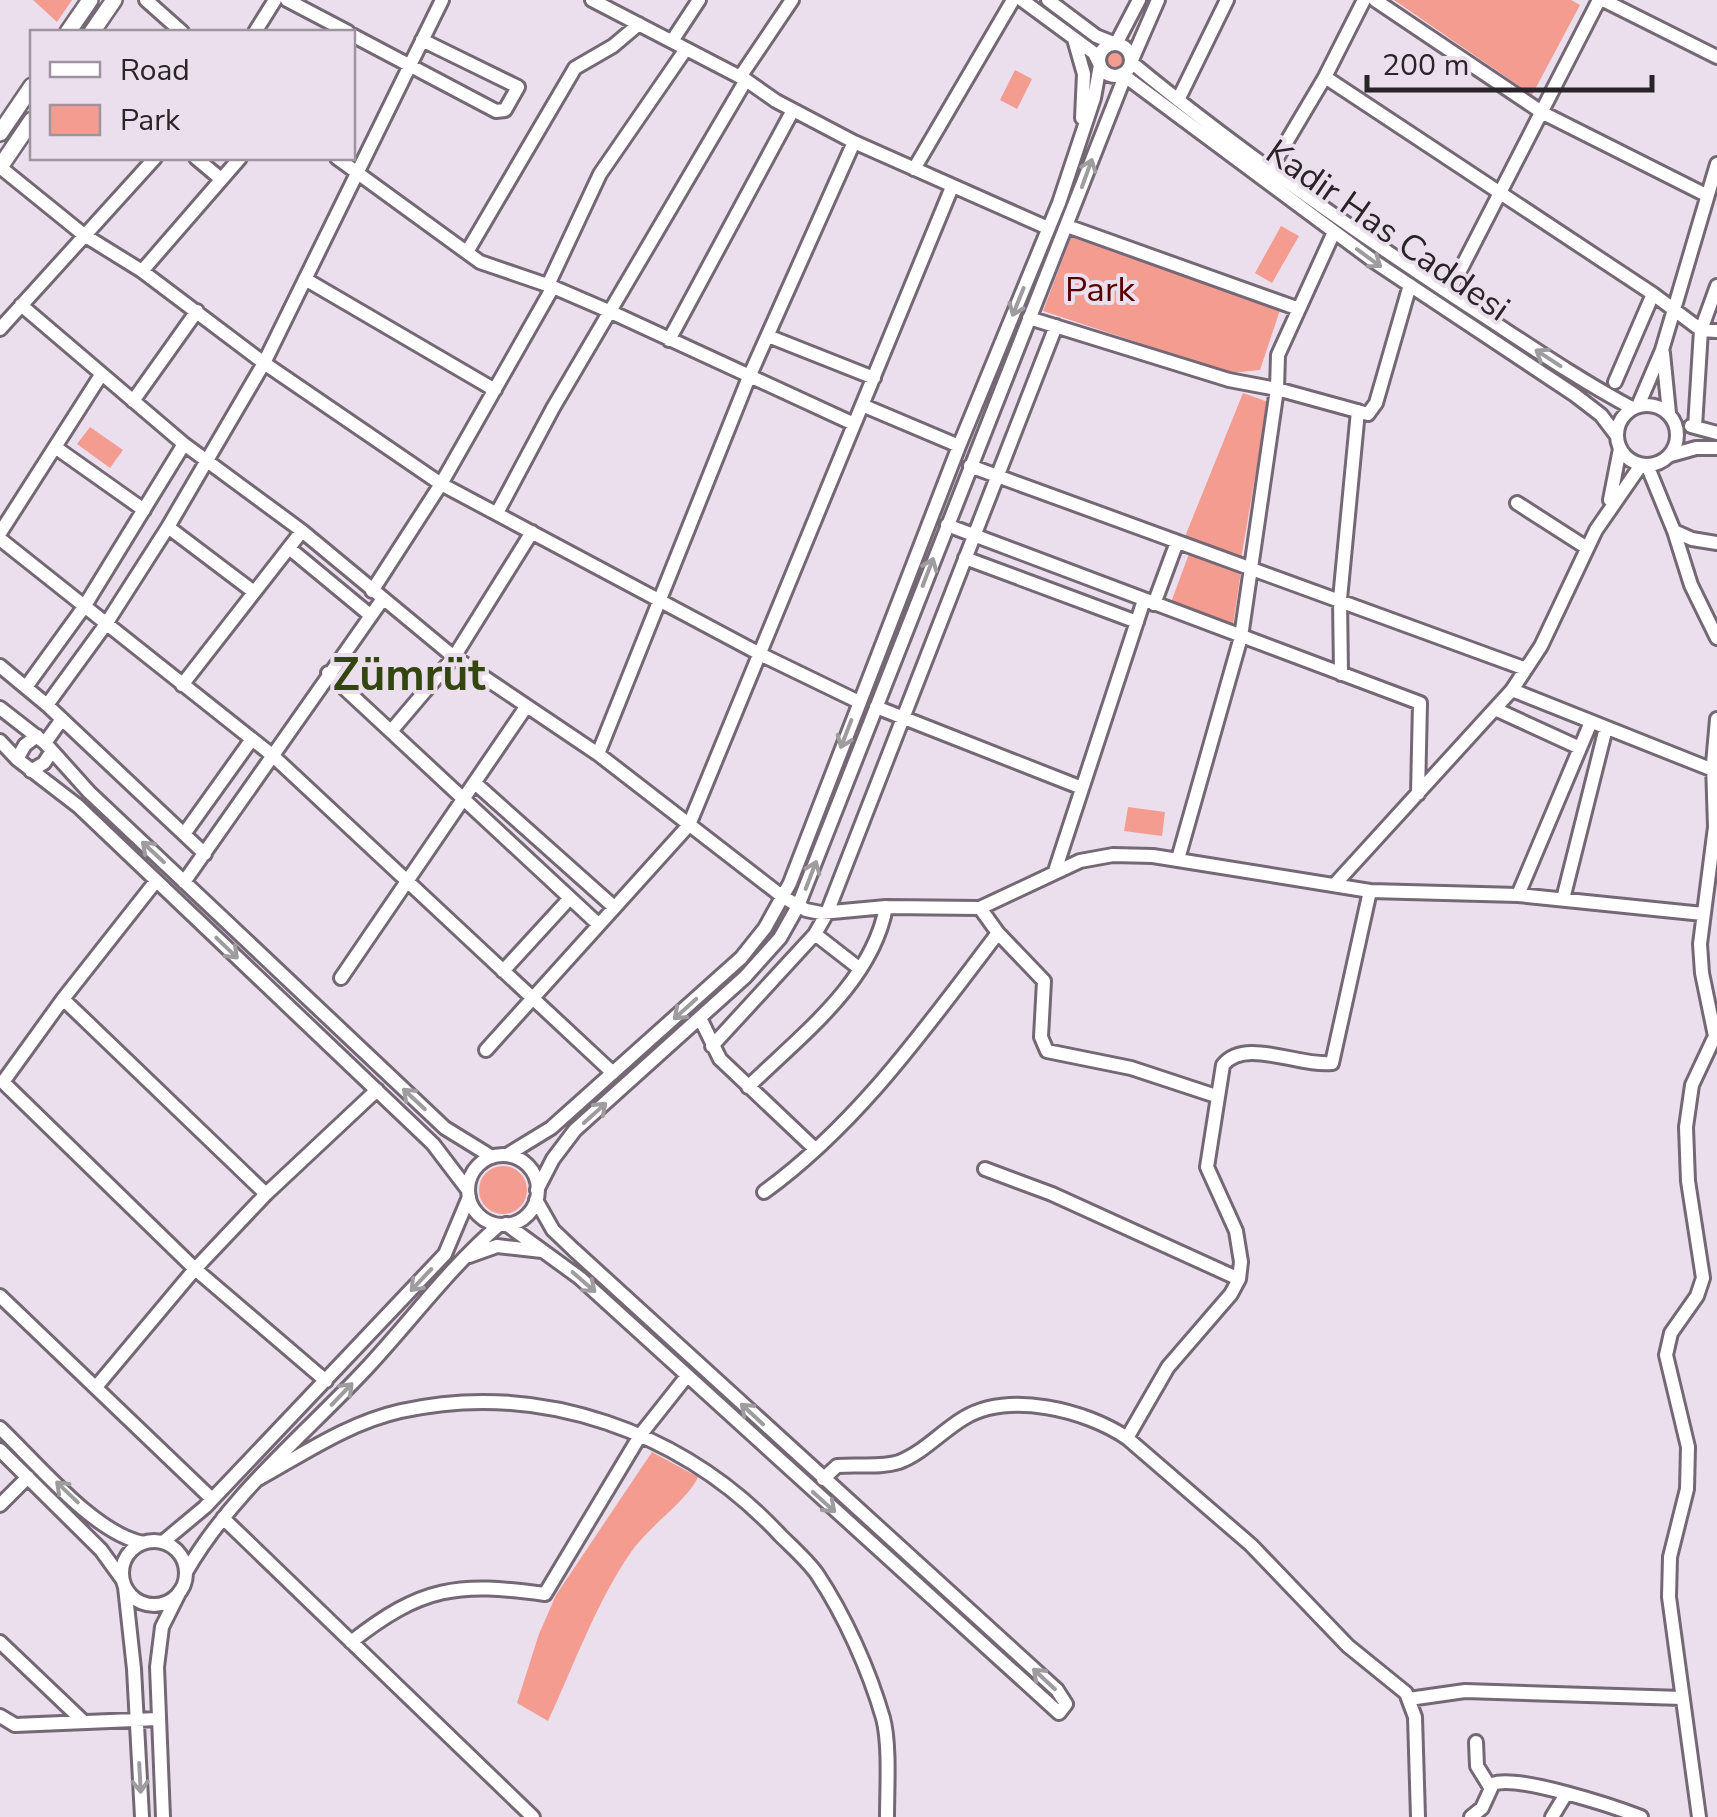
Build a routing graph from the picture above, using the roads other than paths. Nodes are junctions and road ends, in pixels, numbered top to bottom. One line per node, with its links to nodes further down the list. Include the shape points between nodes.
1 (90, 0): 20 (main road)
2 (114, 0): 21 (main road)
3 (146, 0): 22 (street)
4 (275, 0): 23 (street)
5 (287, 0): 24 (street)
6 (442, 0): 27 (street)
7 (592, 0): 19 (street)
8 (699, 0): 28 (street)
9 (792, 0): 37 (street)
10 (1012, 0): 53 (street)
11 (1022, 0): 26 (street)
12 (1048, 0): 29 (street)
13 (1139, 0): 30 (street)
14 (1158, 0): 35 (street)
15 (1227, 0): 39 (street)
16 (1364, 0): 36 (street)
17 (1375, 0): 41 (street)
18 (1601, 0): 32 (street); 41 (street)
19 (639, 24): 28 (street); 63 (street, via 574,68)
20 (69, 30)
21 (93, 30)
22 (180, 30)
23 (255, 30)
24 (343, 30)
25 (355, 37): 33 (street)
26 (1074, 37): 29 (street); 45 (street, via 1084,81)
27 (422, 40): 33 (street); 33 (street, via 518,87 505,110 496,112)
28 (672, 42): 31 (street)
29 (1093, 42): 30 (street); 34 (street)
30 (1116, 44): 34 (street, via 1102,51); 35 (street, via 1129,51)
31 (686, 49): 37 (street); 67 (street, via 600,174)
32 (1717, 57)
33 (410, 65): 54 (street)
34 (1100, 66): 35 (street, via 1107,74); 45 (street)
35 (1126, 71): 39 (street, Kadir Has Caddesi); 59 (street, one-way to 35); 61 (street, Kadir Has Caddesi)
36 (1325, 77): 52 (street); 57 (street)
37 (743, 79): 40 (street); 75 (street)
38 (30, 89): 43 (main road)
39 (1178, 100): 52 (street, Kadir Has Caddesi)
40 (793, 110): 44 (street); 82 (street)
41 (1543, 113): 57 (street); 58 (street)
42 (30, 123): 51 (main road)
43 (0, 133)
44 (854, 142): 53 (street); 81 (street)
45 (1077, 148): 60 (street)
46 (153, 160): 62 (street)
47 (198, 160): 55 (street)
48 (238, 160): 55 (street)
49 (339, 160): 54 (street)
50 (1717, 164): 58 (street)
51 (0, 167): 62 (street)
52 (1271, 168): 69 (street, Kadir Has Caddesi)
53 (914, 169): 56 (street)
54 (356, 172): 63 (street); 65 (street)
55 (221, 179): 64 (street)
56 (952, 187): 60 (street); 87 (street)
57 (1502, 195): 69 (street); 70 (street)
58 (1706, 195): 73 (street)
59 (1067, 226): 72 (street); 76 (street)
60 (1048, 228): 101 (street, one-way to 101)
61 (1334, 232): 66 (street, Kadir Has Caddesi, one-way to 66); 72 (street)
62 (84, 235): 64 (street); 71 (street)
63 (467, 252): 67 (street)
64 (142, 271): 74 (street)
65 (305, 279): 84 (street); 90 (street)
66 (1410, 285): 94 (street, via 1376,403 1368,414); 99 (street, Kadir Has Caddesi, via 1575,395 1601,415)
67 (551, 286): 75 (street); 90 (street)
68 (1717, 286): 79 (street)
69 (1449, 292): 93 (street, Kadir Has Caddesi, one-way to 69, via 1601,392)
70 (1653, 294): 73 (street); 88 (street)
71 (20, 306): 78 (street); 85 (street)
72 (1299, 309): 89 (street, via 1278,355)
73 (1672, 310): 79 (street); 83 (street)
74 (197, 311): 84 (street); 91 (street)
75 (612, 312): 82 (street); 113 (street)
76 (1029, 318): 77 (street); 107 (street)
77 (1056, 326): 89 (street); 108 (street)
78 (0, 329)
79 (1701, 330): 80 (street); 97 (street)
80 (1717, 331)
81 (768, 336): 86 (street); 87 (street)
82 (669, 340): 86 (street)
83 (1662, 350): 93 (street); 95 (street)
84 (264, 364): 105 (street); 109 (street)
85 (100, 375): 91 (street); 102 (street)
86 (749, 377): 96 (street); 130 (street)
87 (874, 378): 92 (street)
88 (1615, 382)
89 (1278, 389): 94 (street); 126 (street)
90 (495, 390): 109 (street)
91 (133, 401): 100 (street)
92 (862, 405): 96 (street); 101 (street)
93 (1635, 407): 95 (street, via 1651,404); 99 (street, via 1619,423)
94 (1358, 411): 129 (street)
95 (1671, 415): 97 (street); 104 (street, via 1678,437)
96 (854, 424): 138 (street)
97 (1695, 427): 98 (street)
98 (1717, 434)
99 (1619, 443): 106 (street, via 1629,459); 112 (street)
100 (184, 444): 105 (street); 111 (street)
101 (960, 446): 147 (street)
102 (54, 447): 111 (street); 119 (street)
103 (1717, 448): 104 (street)
104 (1670, 455): 106 (street)
105 (207, 462): 115 (street); 116 (street)
106 (1644, 465): 112 (street); 117 (street)
107 (970, 466): 108 (street); 114 (street)
108 (998, 476): 120 (street); 121 (street)
109 (441, 484): 113 (street); 128 (street)
110 (1517, 503): 124 (street)
111 (144, 510): 132 (street)
112 (1607, 512): 124 (street)
113 (497, 513): 118 (street)
114 (946, 525): 120 (street); 149 (street, one-way to 114)
115 (168, 526): 127 (street); 135 (street)
116 (302, 531): 123 (street); 128 (street)
117 (1674, 531): 122 (street); 136 (street, via 1690,585)
118 (532, 532): 130 (street); 139 (street)
119 (0, 536): 132 (street)
120 (974, 536): 125 (street); 131 (street)
121 (1177, 542): 126 (street); 131 (street)
122 (1717, 543)
123 (289, 548): 127 (street); 133 (street)
124 (1587, 548): 141 (street)
125 (965, 558): 134 (street); 153 (street)
126 (1251, 566): 129 (street); 137 (street)
127 (254, 592): 144 (street)
128 (377, 596): 133 (street); 139 (street)
129 (1340, 599): 141 (street); 143 (street)
130 (658, 600): 138 (street); 163 (street)
131 (1149, 602): 134 (street); 137 (street)
132 (84, 607): 135 (street); 145 (street)
133 (370, 615): 142 (street)
134 (1137, 622): 169 (street)
135 (106, 624): 144 (street); 148 (street)
136 (1716, 634)
137 (1241, 636): 143 (street); 175 (street)
138 (760, 654): 147 (street); 172 (street)
139 (454, 657): 151 (street); 158 (street)
140 (0, 666): 145 (street)
141 (1526, 668): 146 (street)
142 (328, 674): 158 (street); 164 (street)
143 (1341, 674): 170 (street, via 1420,703)
144 (182, 685): 159 (street)
145 (26, 687): 148 (street)
146 (1512, 690): 152 (street); 156 (street)
147 (859, 702): 183 (street, one-way to 183)
148 (47, 705): 154 (street)
149 (876, 707): 153 (street); 187 (street, one-way to 149)
150 (0, 708): 161 (street)
151 (526, 708): 163 (street); 168 (street)
152 (1495, 709): 162 (street); 170 (street)
153 (903, 718): 169 (street); 190 (street)
154 (62, 719): 161 (street); 173 (street)
155 (1717, 719): 166 (street)
156 (1591, 722): 157 (street); 162 (street)
157 (1606, 728): 166 (street); 185 (street)
158 (392, 730): 171 (street)
159 (252, 739): 164 (street); 173 (street)
160 (0, 741): 165 (street)
161 (44, 743): 165 (street, via 24,745); 167 (street, via 44,763); 178 (street, one-way to 161)
162 (1580, 748): 182 (street)
163 (598, 754): 172 (street)
164 (272, 755): 174 (street); 179 (street)
165 (17, 759): 167 (street)
166 (1713, 770): 191 (street, via 1715,827)
167 (32, 771): 177 (street)
168 (475, 783): 171 (street); 186 (street)
169 (1082, 788): 176 (street)
170 (1418, 794): 180 (street)
171 (464, 799): 179 (street); 184 (street)
172 (689, 824): 183 (street); 186 (street)
173 (184, 834): 174 (street)
174 (206, 854): 178 (street)
175 (1178, 860): 176 (street, via 1113,855); 180 (street)
176 (1055, 871): 189 (street)
177 (156, 880): 199 (street); 206 (street, one-way to 206)
178 (184, 882): 209 (street, one-way to 178, via 444,1128)
179 (405, 882): 196 (street); 197 (street)
180 (1335, 884): 181 (street)
181 (1370, 891): 182 (street); 207 (street, via 1332,1063 1238,1053 1224,1065)
182 (1518, 895): 185 (street)
183 (783, 897): 187 (street); 203 (street, one-way to 203, via 741,958)
184 (570, 898): 192 (street); 196 (street)
185 (1563, 899): 191 (street)
186 (614, 906): 192 (street)
187 (798, 906): 190 (street); 200 (street, via 771,950)
188 (886, 907): 189 (street); 190 (street); 195 (street)
189 (980, 908): 193 (street)
190 (827, 913): 194 (street)
191 (1703, 914): 244 (street, via 1700,958 1715,1036 1692,1085 1686,1127 1703,1278 1670,1333 1666,1355 1689,1461 1668,1581)
192 (598, 924): 198 (street)
193 (998, 933): 207 (street, via 1044,981 1046,1051 1131,1068); 208 (street, via 882,1084)
194 (815, 934): 195 (street); 201 (street)
195 (860, 968): 205 (street)
196 (503, 971): 198 (street)
197 (342, 978)
198 (532, 997): 202 (street); 203 (street)
199 (63, 999): 204 (street); 212 (street)
200 (700, 1018): 201 (street); 214 (street, one-way to 200, via 552,1159 575,1130)
201 (712, 1046): 205 (street)
202 (486, 1050)
203 (613, 1073): 209 (street, via 551,1128)
204 (1, 1084): 218 (street)
205 (748, 1087): 208 (street)
206 (377, 1090): 212 (street); 213 (street, via 433,1144)
207 (1216, 1096): 219 (street, via 1208,1167 1236,1232)
208 (814, 1148): 211 (street)
209 (499, 1156): 213 (street, via 475,1170); 214 (street, via 531,1170)
210 (985, 1169): 219 (street)
211 (764, 1192)
212 (266, 1194): 218 (street)
213 (468, 1194): 215 (street, via 480,1216); 222 (street, one-way to 222, via 445,1254)
214 (537, 1195): 215 (street, via 526,1216); 232 (street, one-way to 214, via 553,1230)
215 (502, 1224): 216 (street); 217 (street)
216 (545, 1251): 217 (street, via 497,1246); 221 (street, one-way to 221)
217 (462, 1259): 224 (street, one-way to 217)
218 (195, 1269): 222 (street); 223 (street)
219 (1239, 1279): 228 (street, via 1168,1367)
220 (0, 1296): 223 (street)
221 (687, 1376): 226 (street); 232 (street, one-way to 232, via 1059,1713 1066,1704 1057,1690)
222 (326, 1381): 233 (street)
223 (96, 1387): 233 (street)
224 (314, 1422): 227 (street); 231 (street)
225 (0, 1428): 237 (street, one-way to 225, via 99,1522)
226 (640, 1434): 227 (street, via 566,1411 484,1402 402,1411); 242 (street, via 545,1594 490,1587 442,1592 394,1611); 255 (street, via 749,1501 816,1572 859,1653 884,1722)
227 (332, 1435): 231 (street)
228 (1126, 1438): 232 (street, via 1078,1413 996,1407 965,1417 899,1462 838,1466); 243 (street, via 1252,1545 1348,1646)
229 (0, 1450): 230 (street)
230 (28, 1477): 234 (street); 239 (street, via 102,1550)
231 (258, 1479): 235 (street)
232 (823, 1479)
233 (212, 1498): 236 (street)
234 (0, 1505)
235 (224, 1518): 238 (street); 242 (street)
236 (163, 1542): 237 (street); 238 (street, via 179,1553)
237 (143, 1543): 239 (street, via 122,1567)
238 (186, 1572): 240 (street)
239 (124, 1584): 240 (street, via 133,1598 152,1605); 247 (street)
240 (180, 1591): 246 (street, via 160,1641)
241 (0, 1642): 248 (street)
242 (351, 1642): 254 (street)
243 (1409, 1698): 244 (street, via 1465,1691); 256 (street)
244 (1682, 1698): 260 (street)
245 (0, 1716): 248 (street, via 15,1725)
246 (158, 1719): 247 (street); 253 (street)
247 (136, 1720): 248 (street); 252 (street, one-way to 252)
248 (84, 1722)
249 (1476, 1742): 250 (street, via 1477,1766)
250 (1490, 1788): 251 (street, via 1504,1781); 257 (street)
251 (1566, 1794): 258 (street); 259 (street)
252 (142, 1817)
253 (163, 1817)
254 (533, 1817)
255 (887, 1817)
256 (1418, 1817)
257 (1471, 1817)
258 (1552, 1817)
259 (1640, 1817)
260 (1699, 1817)

